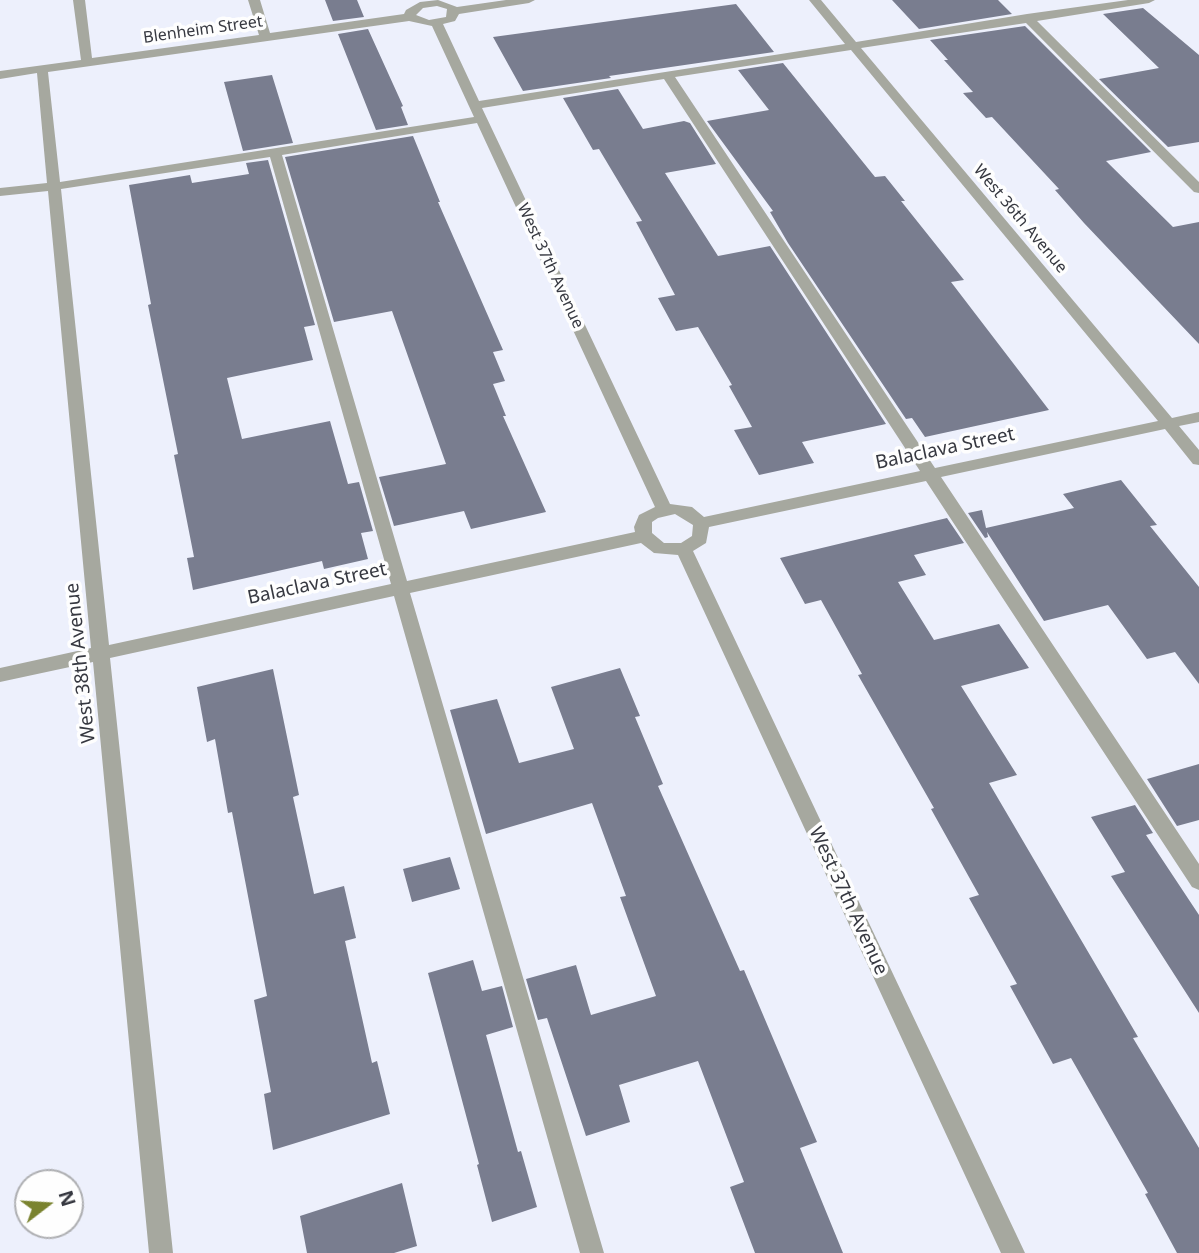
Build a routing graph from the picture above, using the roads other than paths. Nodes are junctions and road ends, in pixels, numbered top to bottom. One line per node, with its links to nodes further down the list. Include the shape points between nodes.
1 (79, 0): 13 (street)
2 (254, 0): 11 (street)
3 (529, 0): 7 (street)
4 (815, 0): 12 (street, West 36th Avenue)
5 (1149, 0): 9 (street)
6 (427, 1): 7 (street); 8 (street, via 414,8)
7 (454, 11): 10 (street, via 451,19)
8 (410, 17): 10 (street); 11 (street, Blenheim Street)
9 (1027, 17): 12 (street); 21 (street)
10 (437, 24): 17 (street, West 37th Avenue)
11 (265, 37): 13 (street, Blenheim Street)
12 (851, 45): 16 (street); 24 (street, West 36th Avenue)
13 (87, 63): 14 (street, Blenheim Street)
14 (42, 69): 15 (street, Blenheim Street); 20 (street, West 38th Avenue)
15 (0, 75)
16 (667, 75): 17 (street); 26 (street)
17 (475, 105): 18 (street, West 37th Avenue)
18 (482, 119): 19 (street); 27 (street, West 37th Avenue)
19 (275, 153): 20 (street); 31 (street)
20 (54, 186): 22 (street); 32 (street, West 38th Avenue)
21 (1199, 190)
22 (0, 192)
23 (1199, 416): 24 (street, Balaclava Street)
24 (1168, 423): 25 (street, West 36th Avenue); 26 (street, Balaclava Street)
25 (1199, 460)
26 (932, 474): 28 (street, Balaclava Street); 34 (street)
27 (664, 509): 28 (street, via 686,511); 29 (street, via 645,519)
28 (701, 523): 30 (street, via 700,539)
29 (644, 536): 30 (street, via 660,549); 31 (street, Balaclava Street)
30 (684, 550): 37 (street, West 37th Avenue)
31 (399, 587): 32 (street, Balaclava Street); 36 (street)
32 (101, 653): 33 (street, Balaclava Street); 35 (street, West 38th Avenue)
33 (0, 675)
34 (1199, 881)
35 (162, 1253)
36 (592, 1253)
37 (1013, 1253)

